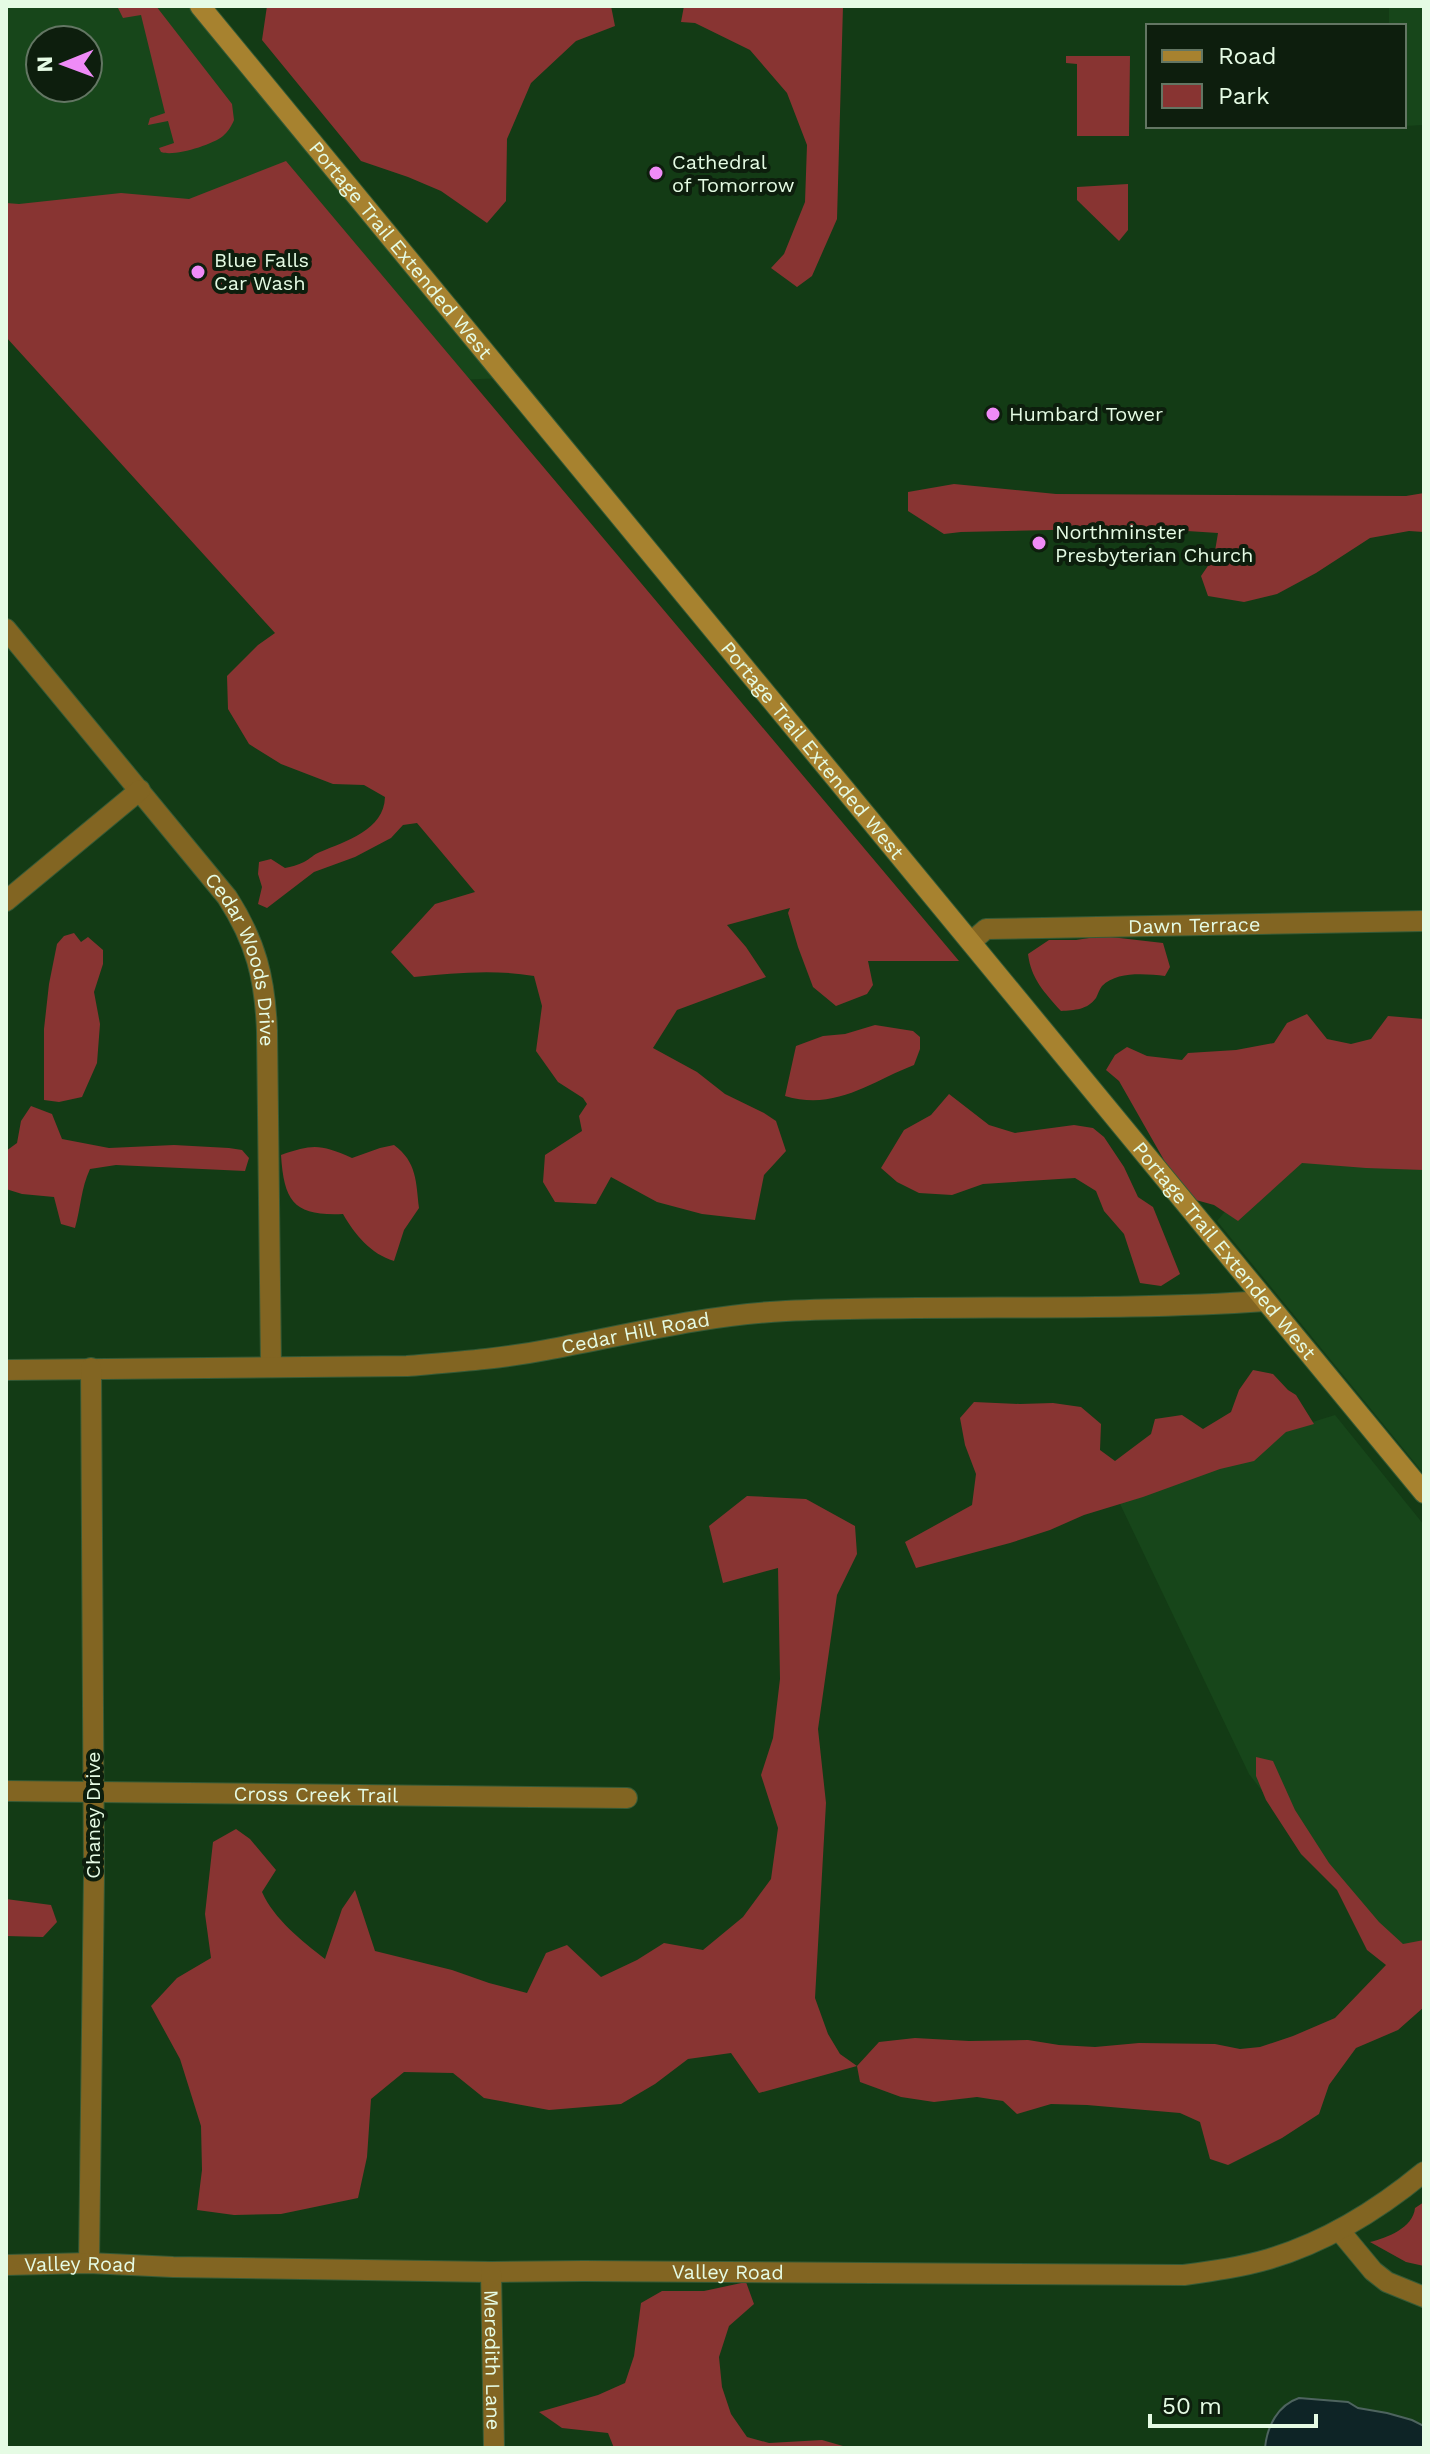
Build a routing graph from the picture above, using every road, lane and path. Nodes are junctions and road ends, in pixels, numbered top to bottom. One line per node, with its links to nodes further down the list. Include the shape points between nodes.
1 (200, 6): 6 (main road, Portage Trail Extended West)
2 (6, 629): 3 (street, Cedar Woods Drive)
3 (140, 790): 4 (street); 8 (street, Cedar Woods Drive, via 227,897 260,966 267,1031)
4 (6, 901)
5 (1424, 921): 6 (street, Dawn Terrace, via 986,929)
6 (971, 942): 7 (main road, Portage Trail Extended West)
7 (1265, 1301): 8 (street, Cedar Hill Road, via 1178,1307 784,1311 681,1322 459,1362); 11 (main road, Portage Trail Extended West)
8 (271, 1367): 9 (street, Cedar Hill Road)
9 (91, 1368): 10 (street, Cedar Hill Road); 13 (street, Chaney Drive)
10 (6, 1370)
11 (1424, 1493)
12 (6, 1791): 13 (street, Cross Creek Trail)
13 (93, 1792): 14 (street, Cross Creek Trail); 17 (street, Chaney Drive)
14 (627, 1798)
15 (1424, 2172): 16 (street, Valley Road)
16 (1339, 2230): 19 (street, Valley Road, via 1270,2259 1184,2275); 20 (street, via 1380,2277)
17 (89, 2263): 18 (street, Valley Road); 19 (street, Valley Road)
18 (6, 2265)
19 (491, 2272): 21 (street, Meredith Lane)
20 (1424, 2297)
21 (494, 2448)

